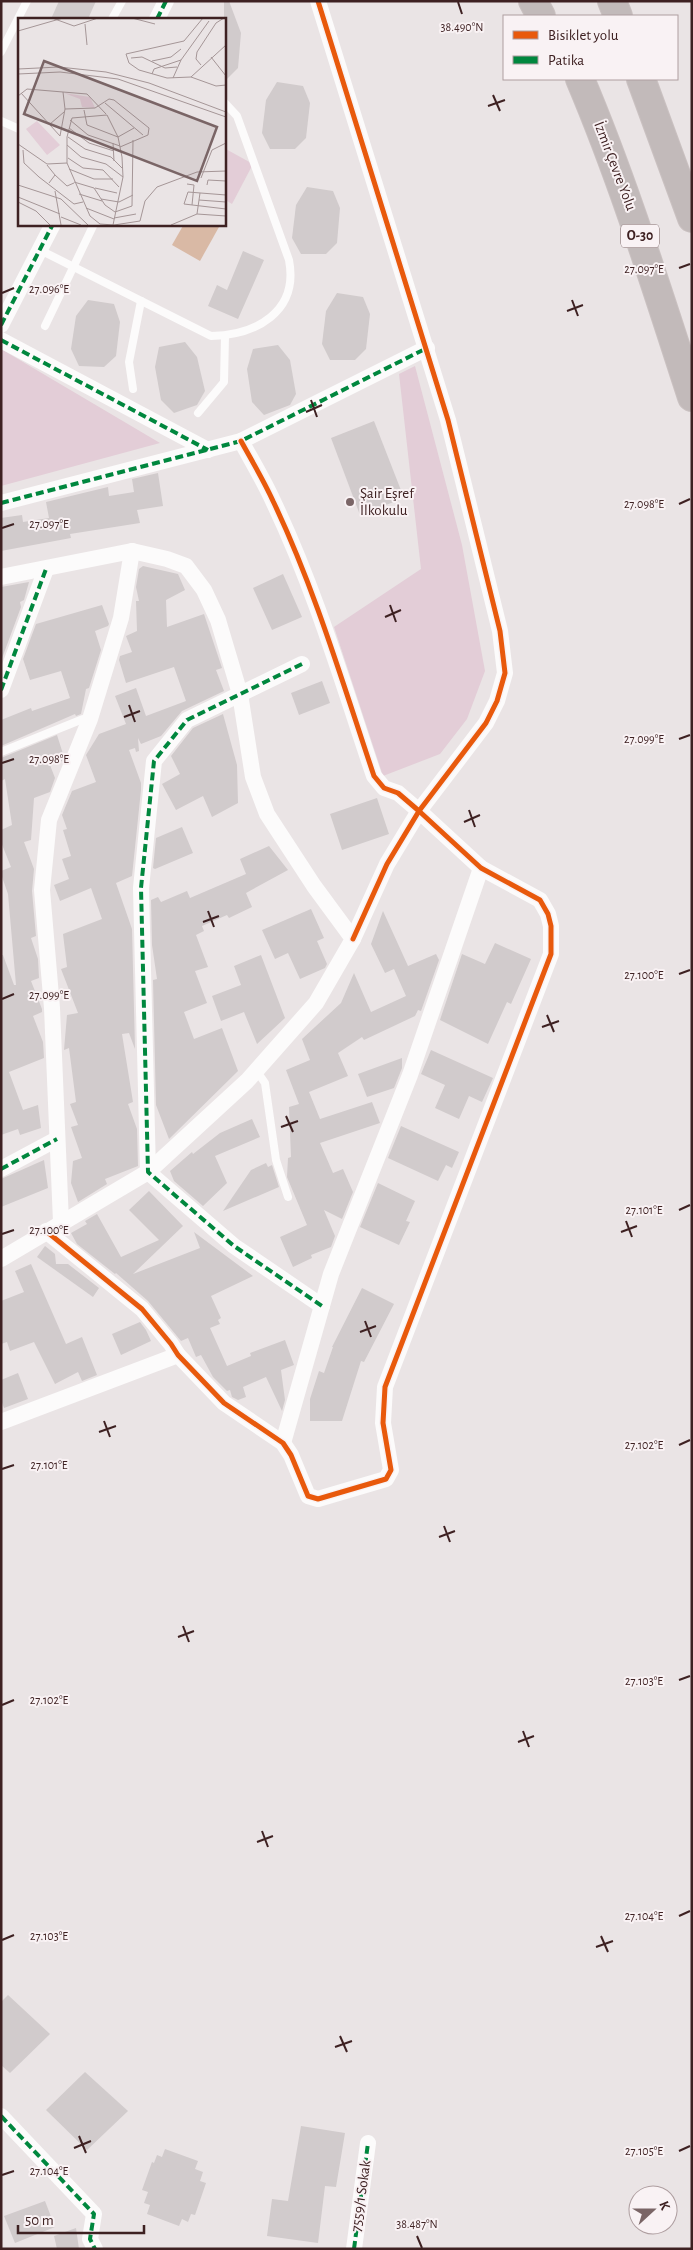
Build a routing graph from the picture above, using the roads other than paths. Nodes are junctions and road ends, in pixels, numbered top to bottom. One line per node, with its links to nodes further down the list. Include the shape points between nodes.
1 (27, 1): 11 (lane)
2 (122, 1): 12 (lane)
3 (166, 1): 13 (street)
4 (318, 1): 33 (street)
5 (533, 1): 8 (highway)
6 (548, 1): 9 (highway)
7 (612, 1): 10 (highway)
8 (540, 15)
9 (554, 15)
10 (618, 15)
11 (18, 18)
12 (113, 18)
13 (158, 18)
14 (18, 19): 15 (lane)
15 (1, 52)
16 (575, 80): 22 (highway)
17 (580, 80): 22 (highway, İzmir Çevre Yolu / O-30)
18 (642, 80): 23 (highway)
19 (225, 103): 31 (lane, via 237,116 290,260 292,279 287,298 276,313 249,330)
20 (1, 121): 21 (lane)
21 (18, 129)
22 (602, 129): 35 (highway, İzmir Çevre Yolu / O-30, via 636,222)
23 (692, 218)
24 (52, 225): 26 (street)
25 (94, 225): 27 (lane)
26 (40, 250): 27 (lane); 29 (street)
27 (74, 268): 28 (lane); 30 (lane)
28 (141, 301): 31 (lane, via 211,336); 34 (lane, via 129,362)
29 (1, 325)
30 (45, 326)
31 (225, 336): 36 (lane, via 224,382)
32 (1, 340): 38 (street)
33 (427, 348): 37 (street); 48 (street, via 500,631 505,673 486,723)
34 (133, 389)
35 (692, 397)
36 (198, 413)
37 (241, 441): 38 (street); 48 (street, via 290,538 374,776 384,788 398,793)
38 (208, 450): 39 (street)
39 (1, 503)
40 (132, 551): 41 (street); 45 (street, via 186,566 204,590 218,620); 46 (street, via 120,618)
41 (46, 569): 42 (street); 44 (street)
42 (1, 577)
43 (302, 664): 45 (street)
44 (1, 690)
45 (240, 694): 50 (street, via 253,776 268,814); 54 (street, via 187,720 154,762 142,888)
46 (90, 719): 47 (lane); 52 (street, via 49,820 42,890 52,1008)
47 (1, 752)
48 (419, 811): 49 (street); 50 (street, via 387,864)
49 (481, 868): 59 (street, via 410,1075 330,1274); 62 (street, via 540,900 551,926 551,954 385,1388 383,1423 391,1470 386,1479 318,1499 308,1496)
50 (353, 939): 51 (street, via 316,1003)
51 (256, 1070): 54 (street); 55 (lane, via 265,1083 276,1160)
52 (57, 1139): 53 (street); 56 (street)
53 (1, 1169)
54 (148, 1172): 56 (street); 59 (street, via 234,1246)
55 (288, 1197)
56 (61, 1222): 57 (street)
57 (46, 1231): 58 (street); 60 (street, via 142,1309)
58 (1, 1259)
59 (322, 1306): 62 (street)
60 (178, 1355): 61 (street); 62 (street, via 224,1403)
61 (1, 1422)
62 (283, 1443)
63 (1, 2116): 65 (street, via 94,2214 90,2239)
64 (368, 2143): 66 (street, 7559/1 Sokak)
65 (95, 2249)
66 (354, 2249)

